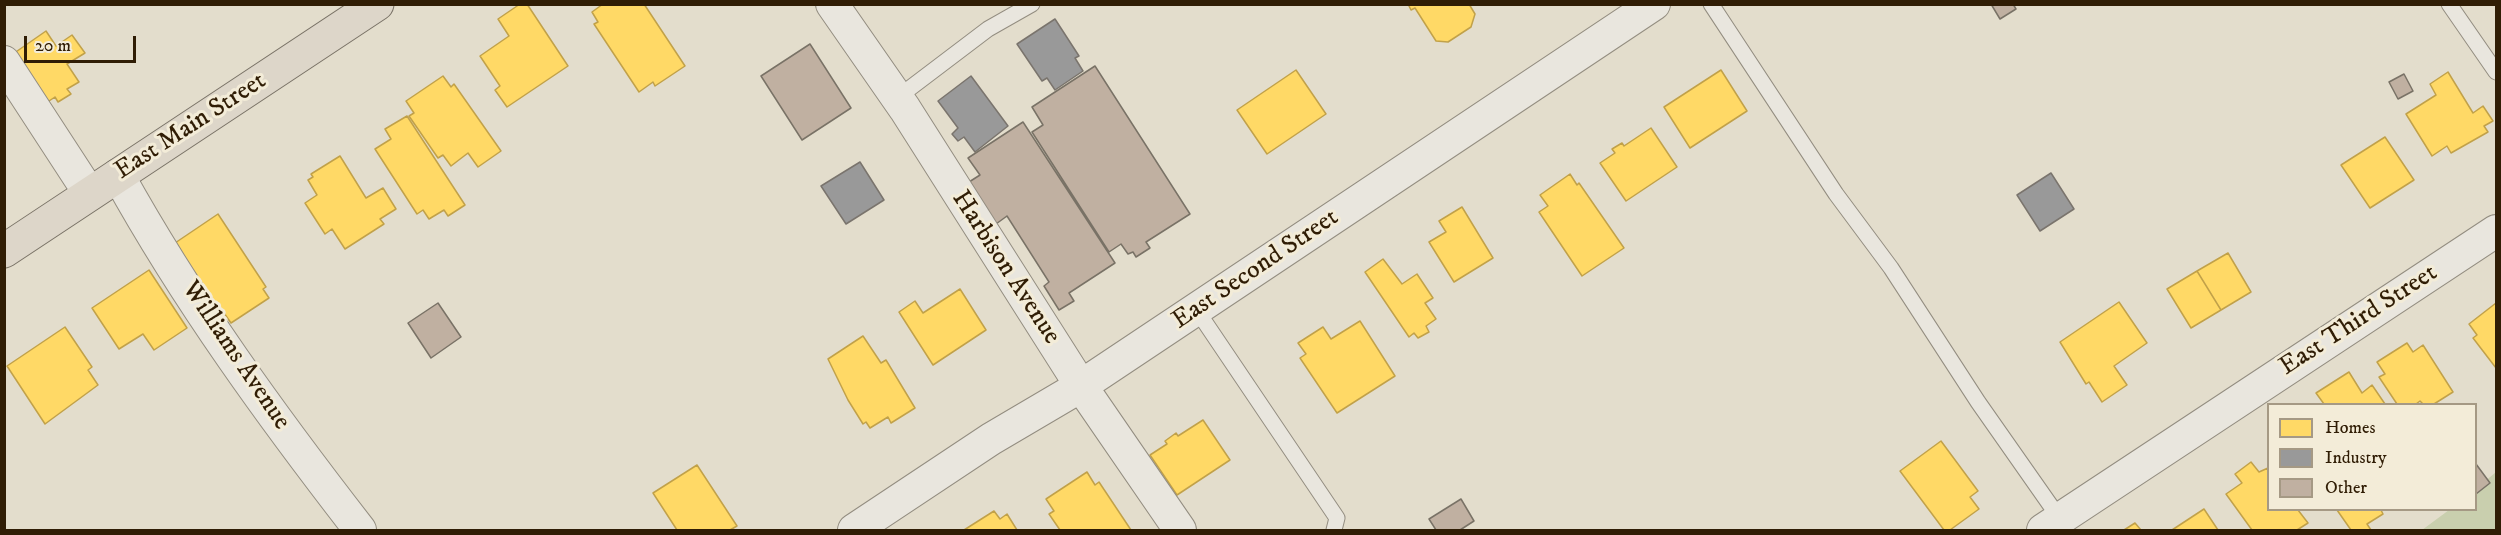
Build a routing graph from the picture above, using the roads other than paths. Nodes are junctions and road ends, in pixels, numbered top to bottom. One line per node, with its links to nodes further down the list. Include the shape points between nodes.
1 (377, 4): 10 (main road, East Main Street)
2 (832, 4): 9 (street, Harbison Avenue)
3 (1032, 4): 9 (lane, via 988,29)
4 (1654, 4): 14 (street, East Second Street)
5 (1711, 4): 16 (lane, via 1862,232 1891,267)
6 (2449, 4): 8 (lane)
7 (4, 62): 11 (street)
8 (2496, 72)
9 (897, 99): 15 (street, Harbison Avenue)
10 (118, 175): 11 (main road, East Main Street); 17 (street, Williams Avenue, via 234,358)
11 (90, 194): 13 (main road, East Main Street)
12 (2496, 231): 16 (street, East Third Street)
13 (4, 250)
14 (1196, 309): 15 (street, East Second Street); 20 (lane, via 1337,518)
15 (1081, 386): 18 (street, East Second Street, via 991,439); 19 (street, Harbison Avenue)
16 (2051, 525)
17 (360, 531)
18 (854, 531)
19 (1180, 531)
20 (1334, 531)

